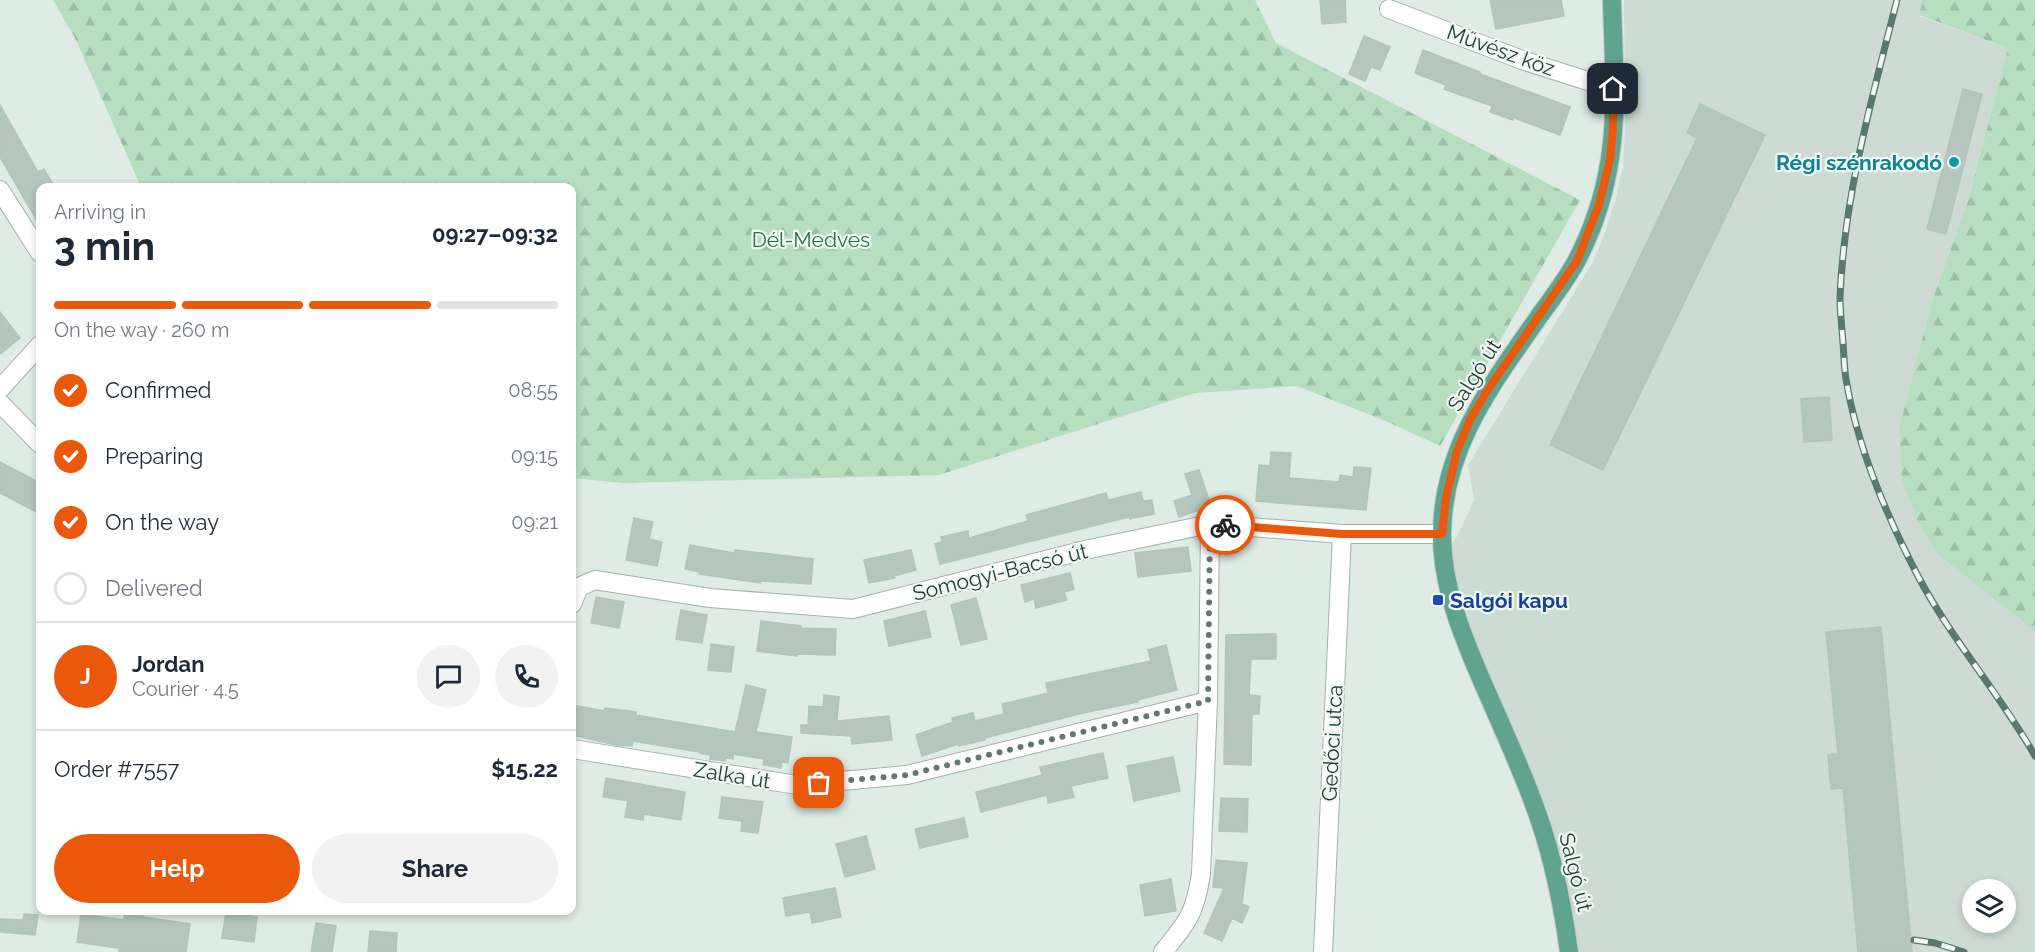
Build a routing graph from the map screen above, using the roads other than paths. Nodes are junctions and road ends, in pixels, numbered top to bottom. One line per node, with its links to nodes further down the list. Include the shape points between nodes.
1 (1612, 0): 3 (main road, Salgó út)
2 (1389, 9): 3 (street, Művész köz, via 1522,60)
3 (1613, 89): 12 (main road, Salgó út, via 1610,159 1599,205 1577,261 1470,420 1455,460)
4 (0, 190): 5 (street)
5 (36, 247)
6 (36, 349): 7 (street)
7 (0, 389)
8 (0, 403): 9 (street)
9 (36, 440)
10 (1210, 524): 11 (street, Somogyi-Bacsó út); 13 (street, Somogyi-Bacsó út, via 1085,550 853,609 710,598 595,579 579,587); 14 (street)
11 (1342, 534): 12 (street, Somogyi-Bacsó út); 17 (street, Gedőci utca)
12 (1442, 534): 18 (main road, Salgó út, via 1446,578 1462,634 1533,800 1551,857)
13 (576, 594)
14 (1208, 701): 15 (street, Zalka út, via 907,775 797,785); 16 (street, via 1201,874 1196,902 1184,927)
15 (576, 750)
16 (1163, 952)
17 (1323, 952)
18 (1569, 952)

